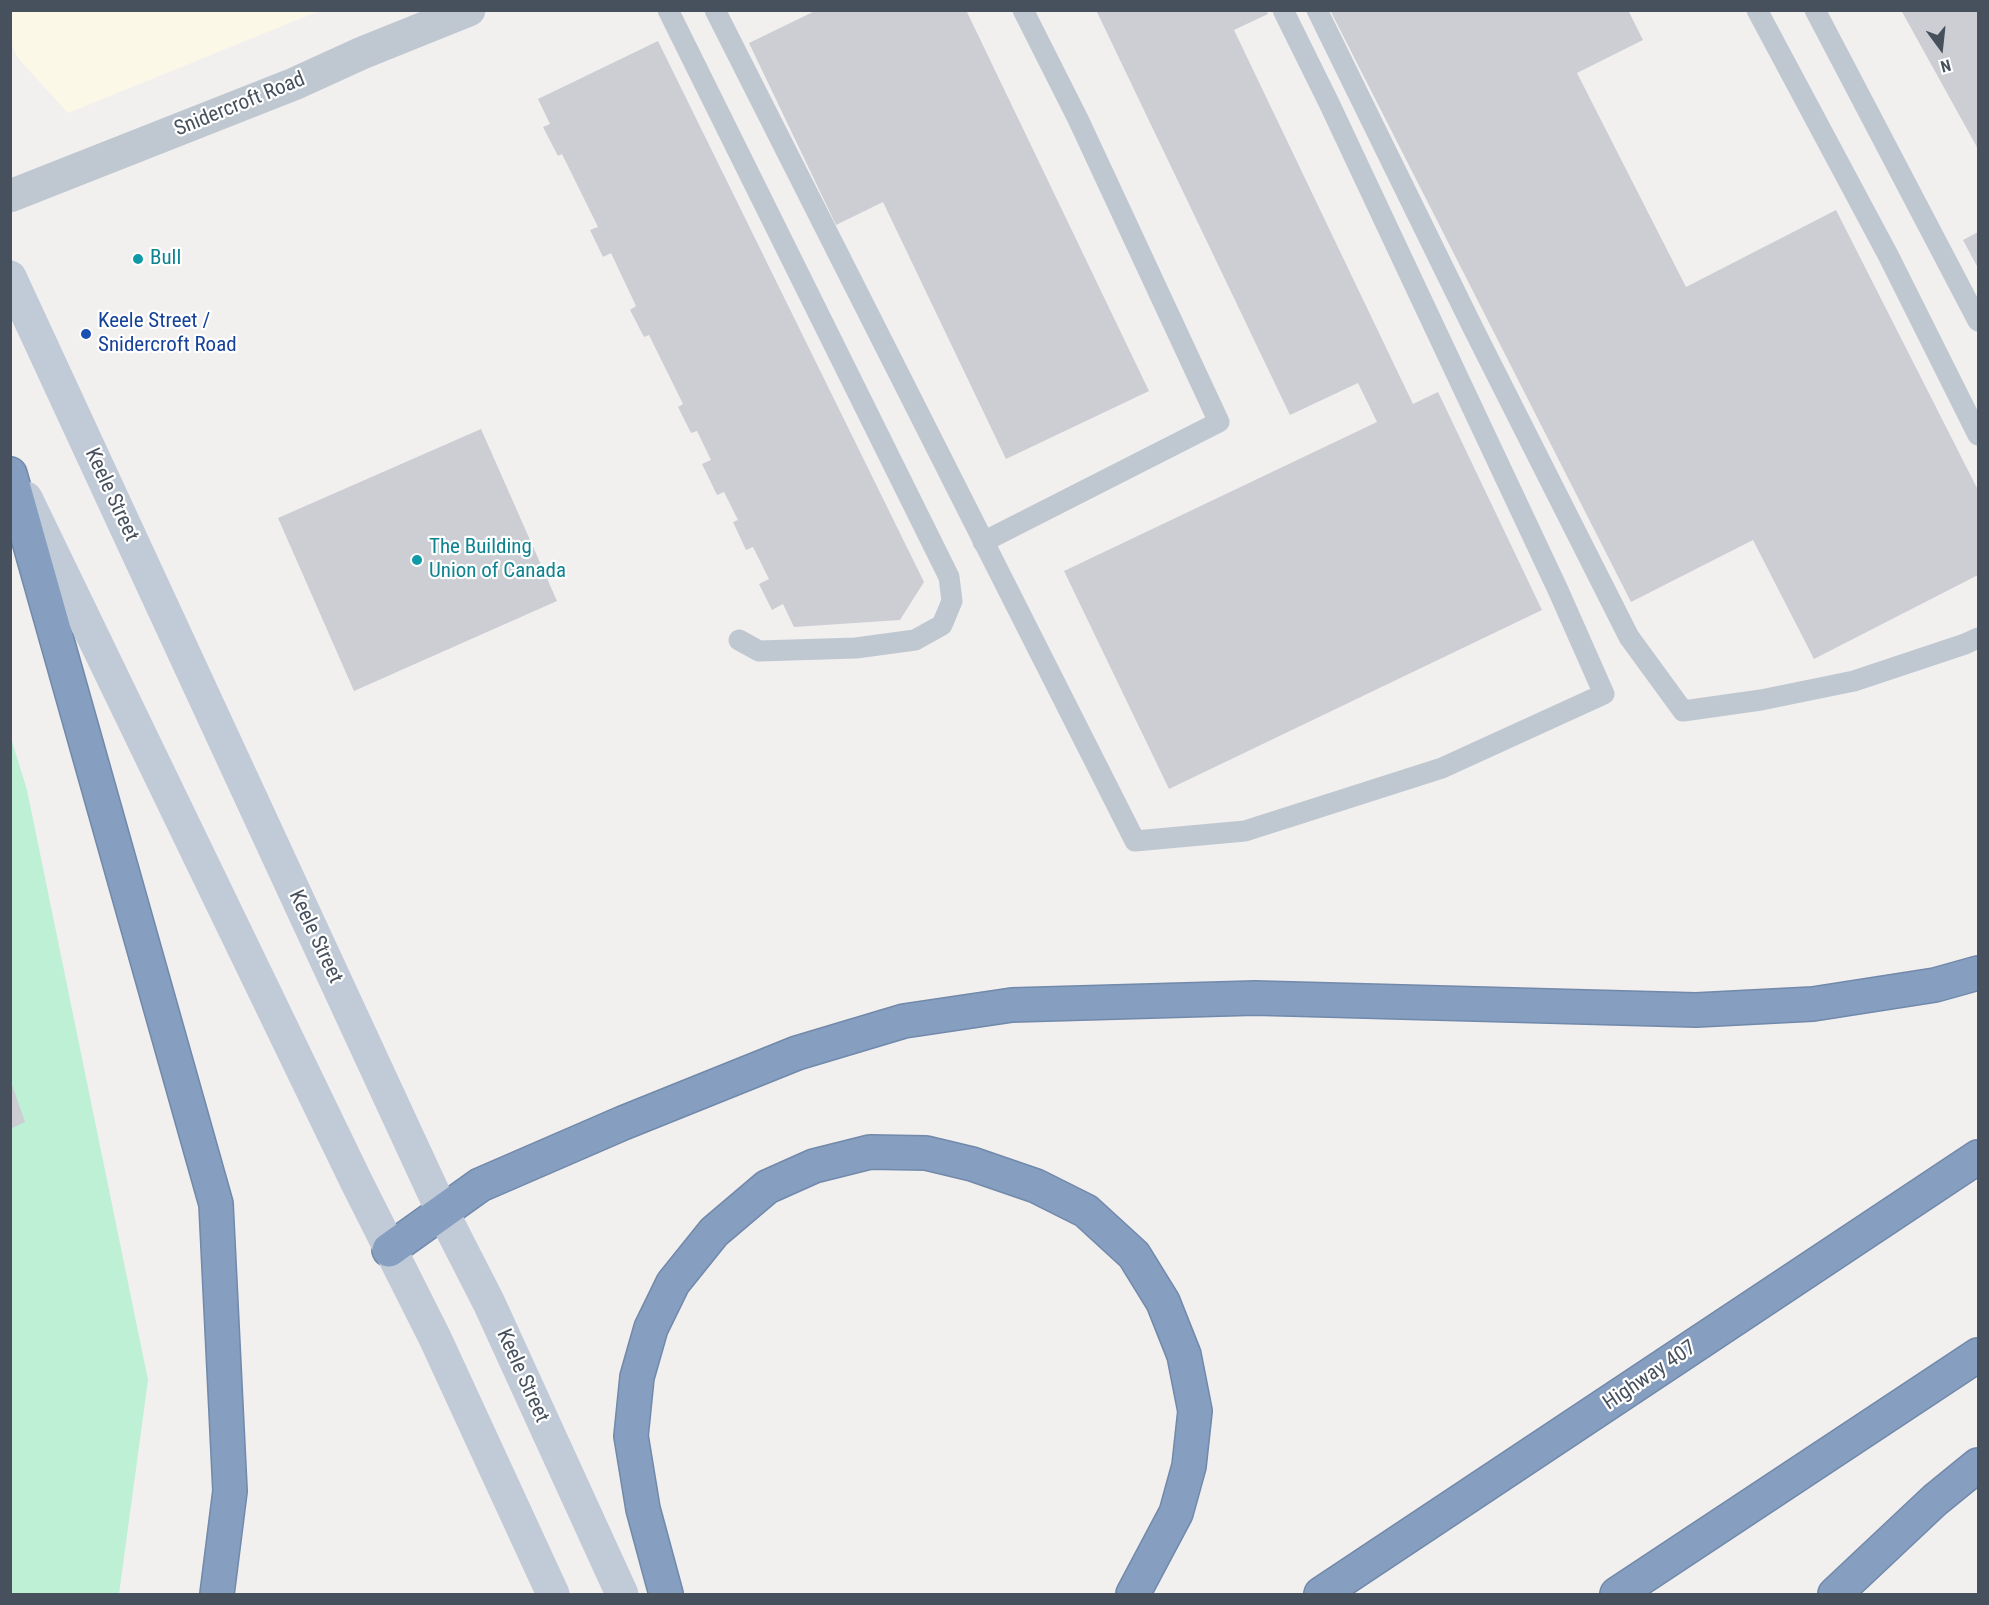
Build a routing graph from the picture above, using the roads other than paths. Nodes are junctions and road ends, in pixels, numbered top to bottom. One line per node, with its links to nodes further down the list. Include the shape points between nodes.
1 (469, 10): 9 (street, Snidercroft Road)
2 (668, 10): 17 (lane, via 949,577 952,601 942,625 915,640 855,648 759,651)
3 (715, 10): 15 (lane)
4 (1023, 10): 15 (lane, via 1220,422)
5 (1282, 10): 15 (lane, via 1604,694 1443,768 1245,831 1135,840)
6 (1317, 10): 16 (lane, via 1629,637 1683,711 1854,681)
7 (1757, 10): 12 (lane, via 1888,255)
8 (1815, 10): 11 (lane)
9 (10, 196)
10 (10, 277): 20 (main road, Keele Street)
11 (1978, 321)
12 (1978, 435)
13 (10, 466): 21 (main road)
14 (10, 474): 24 (highway, via 216,1204 230,1491)
15 (983, 542)
16 (1978, 638)
17 (739, 640)
18 (1978, 973): 20 (highway, via 1935,985 1813,1004 1696,1010 1244,998 1012,1005 904,1021 797,1053 623,1123 480,1185)
19 (1978, 1157): 29 (highway, Highway 407)
20 (443, 1213): 21 (highway); 26 (main road, Keele Street, via 489,1303)
21 (389, 1250): 25 (main road, via 435,1338)
22 (1978, 1355): 30 (highway)
23 (1978, 1465): 31 (highway)
24 (217, 1594)
25 (553, 1594)
26 (622, 1594)
27 (666, 1594): 28 (highway, via 643,1509 631,1436 637,1377 651,1328 674,1283 714,1232 767,1187 814,1166 870,1152 926,1153 972,1164 1036,1186 1086,1211 1134,1255 1163,1302 1184,1355 1196,1411 1189,1466 1176,1513)
28 (1133, 1594)
29 (1321, 1594)
30 (1617, 1594)
31 (1835, 1594)

